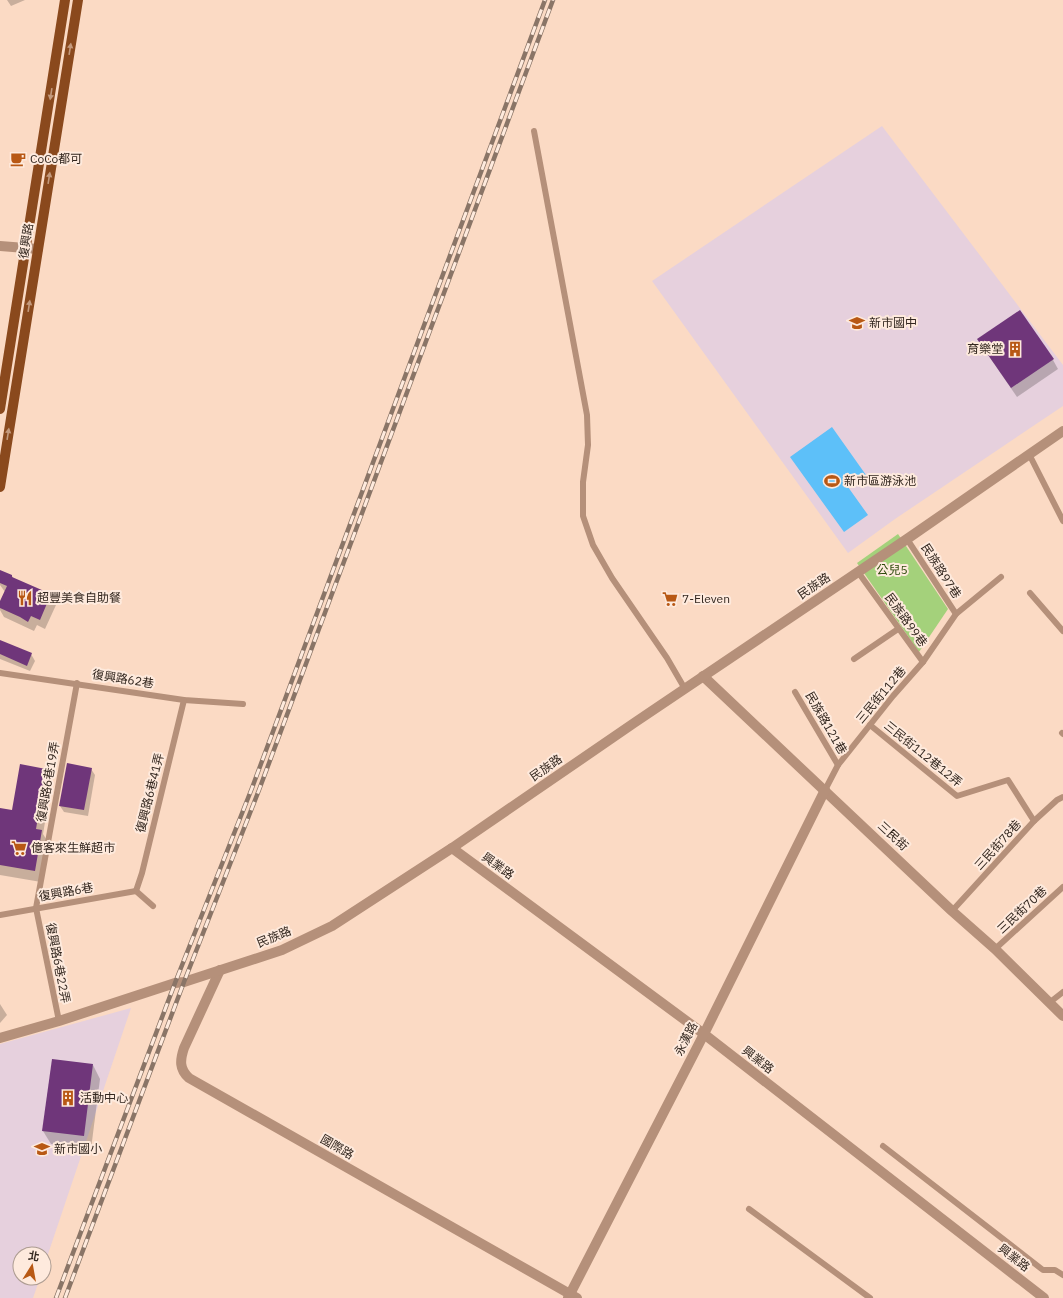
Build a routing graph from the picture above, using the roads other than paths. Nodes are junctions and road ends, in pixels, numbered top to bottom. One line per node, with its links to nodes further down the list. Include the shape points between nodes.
1 (65, 0): 5 (main road, 復興路, one-way to 5)
2 (78, 0): 6 (main road, 復興路, one-way to 2)
3 (534, 131): 25 (lane, via 587,415 588,445 583,482 583,516 593,545 612,578 667,658)
4 (0, 246): 5 (street)
5 (26, 247): 6 (street); 7 (main road, 復興路)
6 (38, 249): 10 (main road, 復興路, one-way to 6)
7 (0, 409)
8 (1063, 431): 9 (street, 民族路)
9 (1029, 454): 12 (lane); 13 (street, 民族路)
10 (2, 457): 11 (main road, 復興路)
11 (0, 487)
12 (1063, 520)
13 (907, 539): 14 (street, 民族路); 17 (lane, 民族路97巷)
14 (858, 572): 18 (lane, 民族路99巷); 23 (street, 民族路)
15 (1001, 578): 17 (lane, 三民街112巷)
16 (1030, 593): 19 (lane)
17 (956, 614): 21 (lane, 三民街112巷)
18 (898, 629): 20 (lane); 21 (lane, 民族路99巷)
19 (1063, 631)
20 (854, 659)
21 (923, 662): 29 (lane, 三民街112巷)
22 (0, 673): 24 (lane, 復興路62巷)
23 (703, 676): 25 (street, 民族路); 31 (street, 三民街)
24 (77, 683): 27 (lane, 復興路62巷); 38 (lane, 復興路6巷19弄)
25 (684, 689): 34 (street, 民族路)
26 (795, 692): 30 (lane, 民族路121巷)
27 (184, 700): 28 (lane, 復興路62巷); 36 (lane, 復興路6巷41弄)
28 (243, 704)
29 (870, 725): 30 (lane, 三民街112巷); 33 (lane, 三民街112巷12弄, via 957,796 1008,780)
30 (838, 765): 31 (lane, 三民街112巷)
31 (825, 790): 39 (street, 三民街); 47 (street, 永漢路)
32 (1063, 797): 33 (lane, 三民街78巷, via 1056,800)
33 (1034, 821): 39 (lane, 三民街78巷)
34 (452, 848): 42 (street, 民族路, via 332,926 282,950); 47 (street, 興業路)
35 (1063, 887): 41 (lane, 三民街70巷)
36 (136, 891): 37 (lane); 38 (lane, 復興路6巷)
37 (153, 906)
38 (36, 908): 40 (lane, 復興路6巷); 46 (lane, 復興路6巷22弄)
39 (952, 911): 41 (street, 三民街)
40 (0, 915)
41 (996, 949): 44 (street, 三民街)
42 (220, 970): 46 (street, 民族路); 52 (street, 國際路, via 180,1058 184,1073 189,1078)
43 (1063, 992): 44 (lane)
44 (1049, 1003): 45 (street, 三民街)
45 (1063, 1016)
46 (59, 1021): 48 (street, 民族路)
47 (704, 1034): 52 (street, 永漢路); 54 (street, 興業路)
48 (0, 1038)
49 (883, 1146): 51 (lane, via 1043,1270 1055,1270)
50 (749, 1210): 53 (lane)
51 (1063, 1275)
52 (572, 1297)
53 (870, 1298)
54 (1044, 1298)

